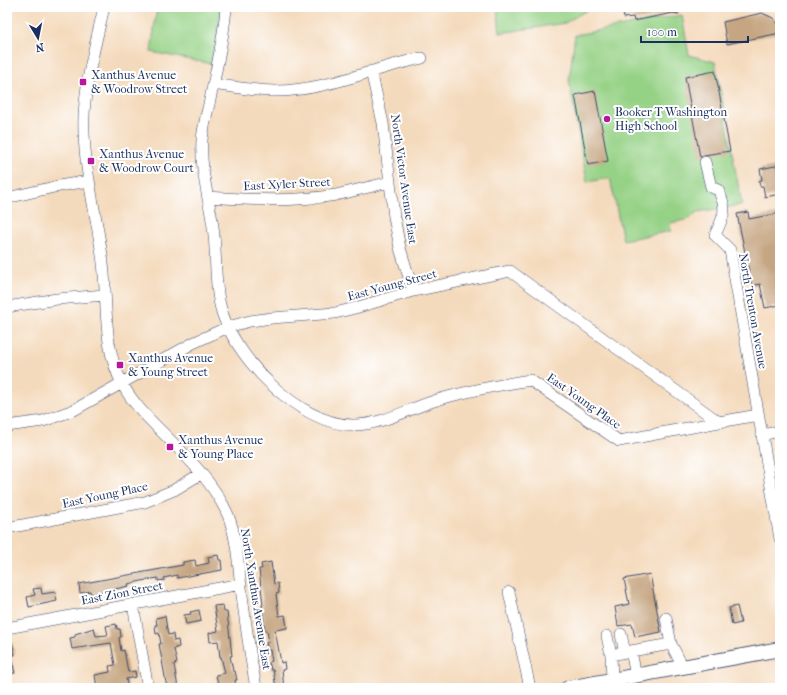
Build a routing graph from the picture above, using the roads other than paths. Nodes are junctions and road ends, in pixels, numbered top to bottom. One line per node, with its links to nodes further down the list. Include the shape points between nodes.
1 (104, 7): 7 (street, North Xanthus Avenue East, via 86,92 84,138)
2 (226, 7): 5 (street, East Young Place)
3 (422, 58): 4 (street)
4 (371, 71): 5 (street, via 318,87 294,90 254,90); 8 (street, North Victor Avenue East, via 383,124)
5 (214, 84): 9 (street, East Young Place, via 202,140)
6 (705, 162): 16 (street, North Trenton Avenue, via 711,187 718,190 725,208 715,235 730,250)
7 (88, 180): 10 (street); 12 (street, North Xanthus Avenue East, via 102,254)
8 (390, 182): 9 (street, East Xyler Street, via 336,195 302,198 276,200); 11 (street, North Victor Avenue East, via 400,248)
9 (208, 197): 14 (street, East Young Place, via 214,228 220,305)
10 (7, 198)
11 (412, 291): 14 (street, East Young Street, via 335,313 250,321); 17 (street, East Young Street, via 510,271)
12 (104, 295): 13 (street); 15 (street, North Xanthus Avenue East, via 111,353)
13 (7, 307)
14 (228, 328): 15 (street, East Young Street, via 193,343); 17 (street, East Young Place, via 241,349 280,392 309,413 339,423 353,425 384,420 438,400 530,380 619,441)
15 (122, 384): 18 (street, East Young Street, via 62,416); 21 (street, North Xanthus Avenue East, via 144,413)
16 (758, 415): 17 (street); 20 (street, North Trenton Avenue)
17 (719, 422)
18 (7, 426)
19 (780, 431): 20 (street)
20 (762, 435): 23 (street, North Trenton Avenue)
21 (202, 473): 22 (street, East Young Place, via 174,490 145,502); 24 (street, North Xanthus Avenue East, via 220,498 235,536)
22 (7, 528)
23 (780, 539)
24 (241, 584): 26 (street, East Zion Street); 39 (street, North Xanthus Avenue East)
25 (509, 592): 40 (street)
26 (132, 605): 28 (street, East Zion Street); 38 (street)
27 (666, 618): 31 (street)
28 (7, 628)
29 (621, 634): 33 (street)
30 (607, 636): 34 (street)
31 (671, 644): 33 (street); 35 (street)
32 (780, 649): 35 (main road)
33 (628, 652): 34 (street); 36 (street)
34 (611, 655): 37 (street)
35 (683, 667): 36 (main road)
36 (636, 676): 37 (main road)
37 (612, 680): 41 (main road)
38 (148, 688)
39 (256, 688)
40 (530, 688)
41 (568, 688)

